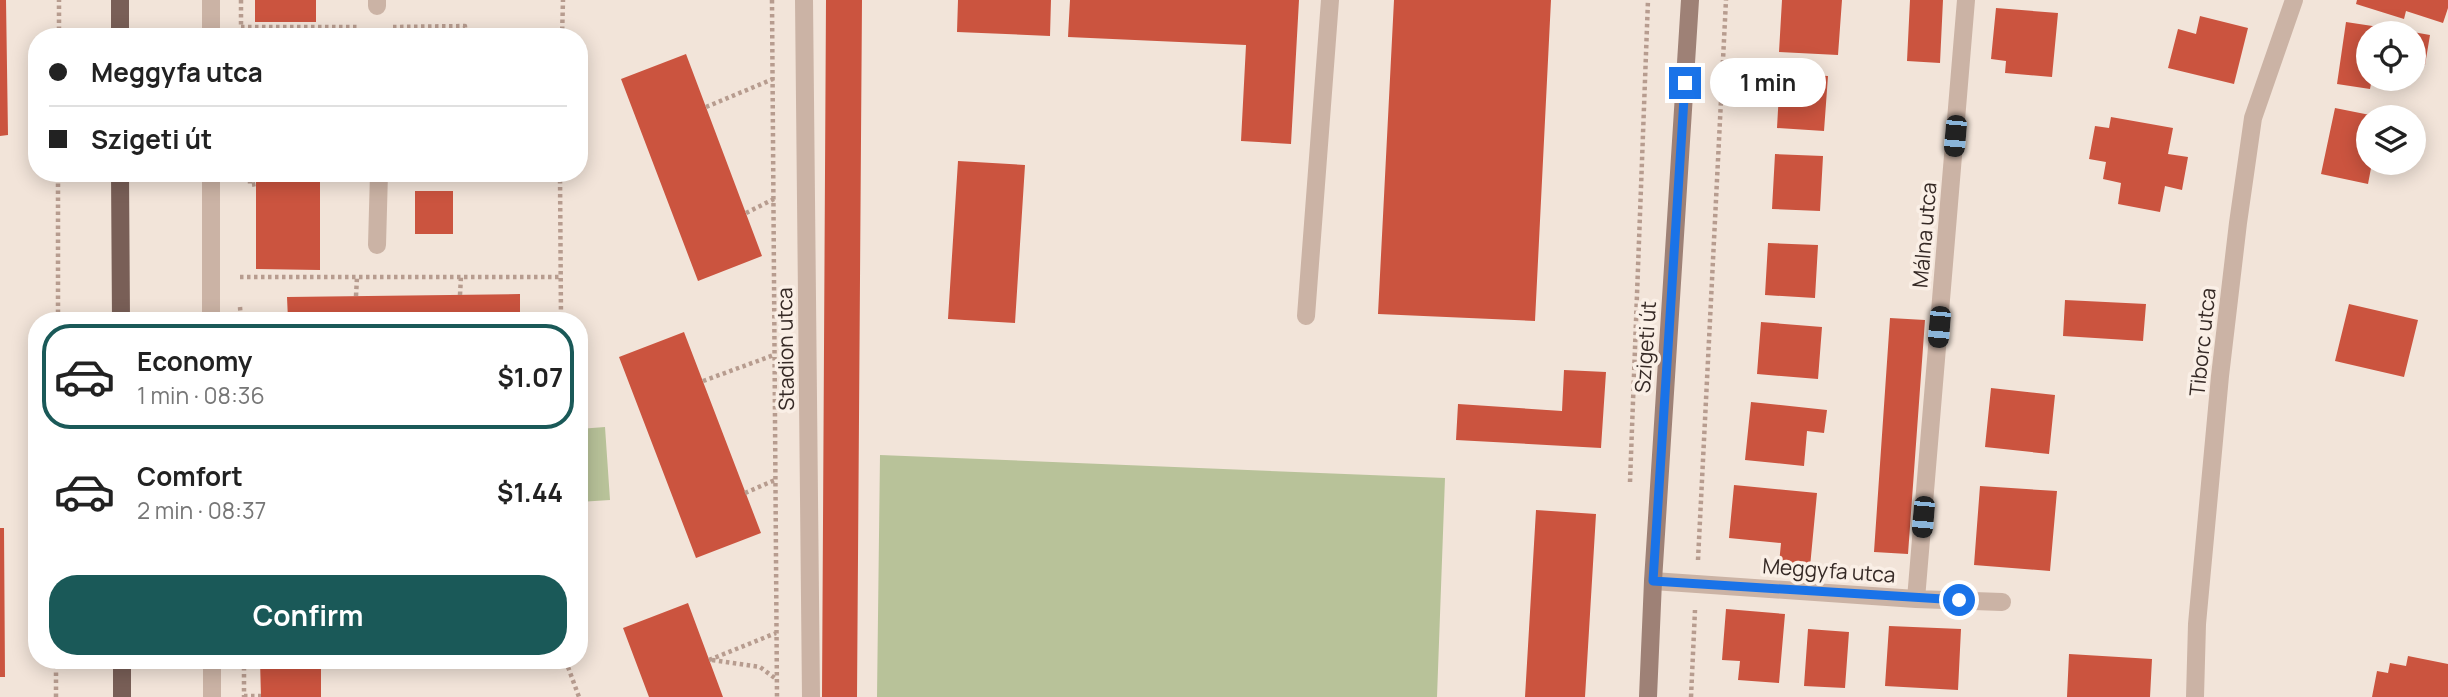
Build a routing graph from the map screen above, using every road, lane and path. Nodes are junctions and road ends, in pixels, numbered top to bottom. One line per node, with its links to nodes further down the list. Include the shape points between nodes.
1 (59, 0): 17 (path)
2 (120, 0): 18 (main road)
3 (211, 0): 19 (street)
4 (241, 0): 14 (path)
5 (563, 0): 21 (path)
6 (772, 0): 22 (path)
7 (804, 0): 68 (street, Stadion utca)
8 (1330, 0): 45 (street)
9 (1648, 0): 34 (path)
10 (1690, 0): 50 (street, Szigeti út)
11 (1726, 0): 51 (path)
12 (1966, 0): 52 (street, Málna utca)
13 (2294, 0): 71 (street, Tiborc utca, via 2253,118 2240,209 2198,610)
14 (241, 27): 15 (path)
15 (365, 27)
16 (390, 27): 20 (path)
17 (59, 28)
18 (120, 28)
19 (211, 28)
20 (465, 28)
21 (562, 28)
22 (773, 79): 23 (path); 31 (path)
23 (706, 107)
24 (58, 182): 41 (path)
25 (120, 182): 42 (main road)
26 (211, 182): 43 (street)
27 (250, 182): 30 (path)
28 (379, 182): 33 (street)
29 (560, 182): 38 (path)
30 (256, 184)
31 (774, 199): 32 (path); 46 (path)
32 (746, 213)
33 (377, 245)
34 (1639, 269)
35 (357, 276): 36 (path); 37 (path); 40 (path)
36 (461, 276): 38 (path); 39 (path)
37 (240, 277)
38 (560, 277): 44 (path)
39 (460, 295)
40 (356, 296)
41 (58, 312)
42 (121, 312)
43 (211, 312)
44 (561, 312)
45 (1306, 316)
46 (774, 355): 47 (path); 48 (path)
47 (703, 381)
48 (775, 480): 49 (path); 54 (path)
49 (746, 494)
50 (1653, 581): 51 (street, Meggyfa utca); 69 (street, Szigeti út)
51 (1696, 584): 52 (street, Meggyfa utca); 70 (path)
52 (1916, 599): 53 (street, Meggyfa utca)
53 (2002, 602)
54 (776, 633): 60 (path); 60 (path, via 709,660 760,667)
55 (56, 669): 62 (path)
56 (122, 669): 63 (main road)
57 (212, 669): 64 (street)
58 (244, 669): 65 (path)
59 (569, 669): 66 (path)
60 (777, 680): 67 (path)
61 (261, 696): 65 (path)
62 (56, 697)
63 (122, 697)
64 (212, 697)
65 (244, 697)
66 (579, 697)
67 (777, 697)
68 (811, 697)
69 (1648, 697)
70 (1691, 697)
71 (2195, 697)

